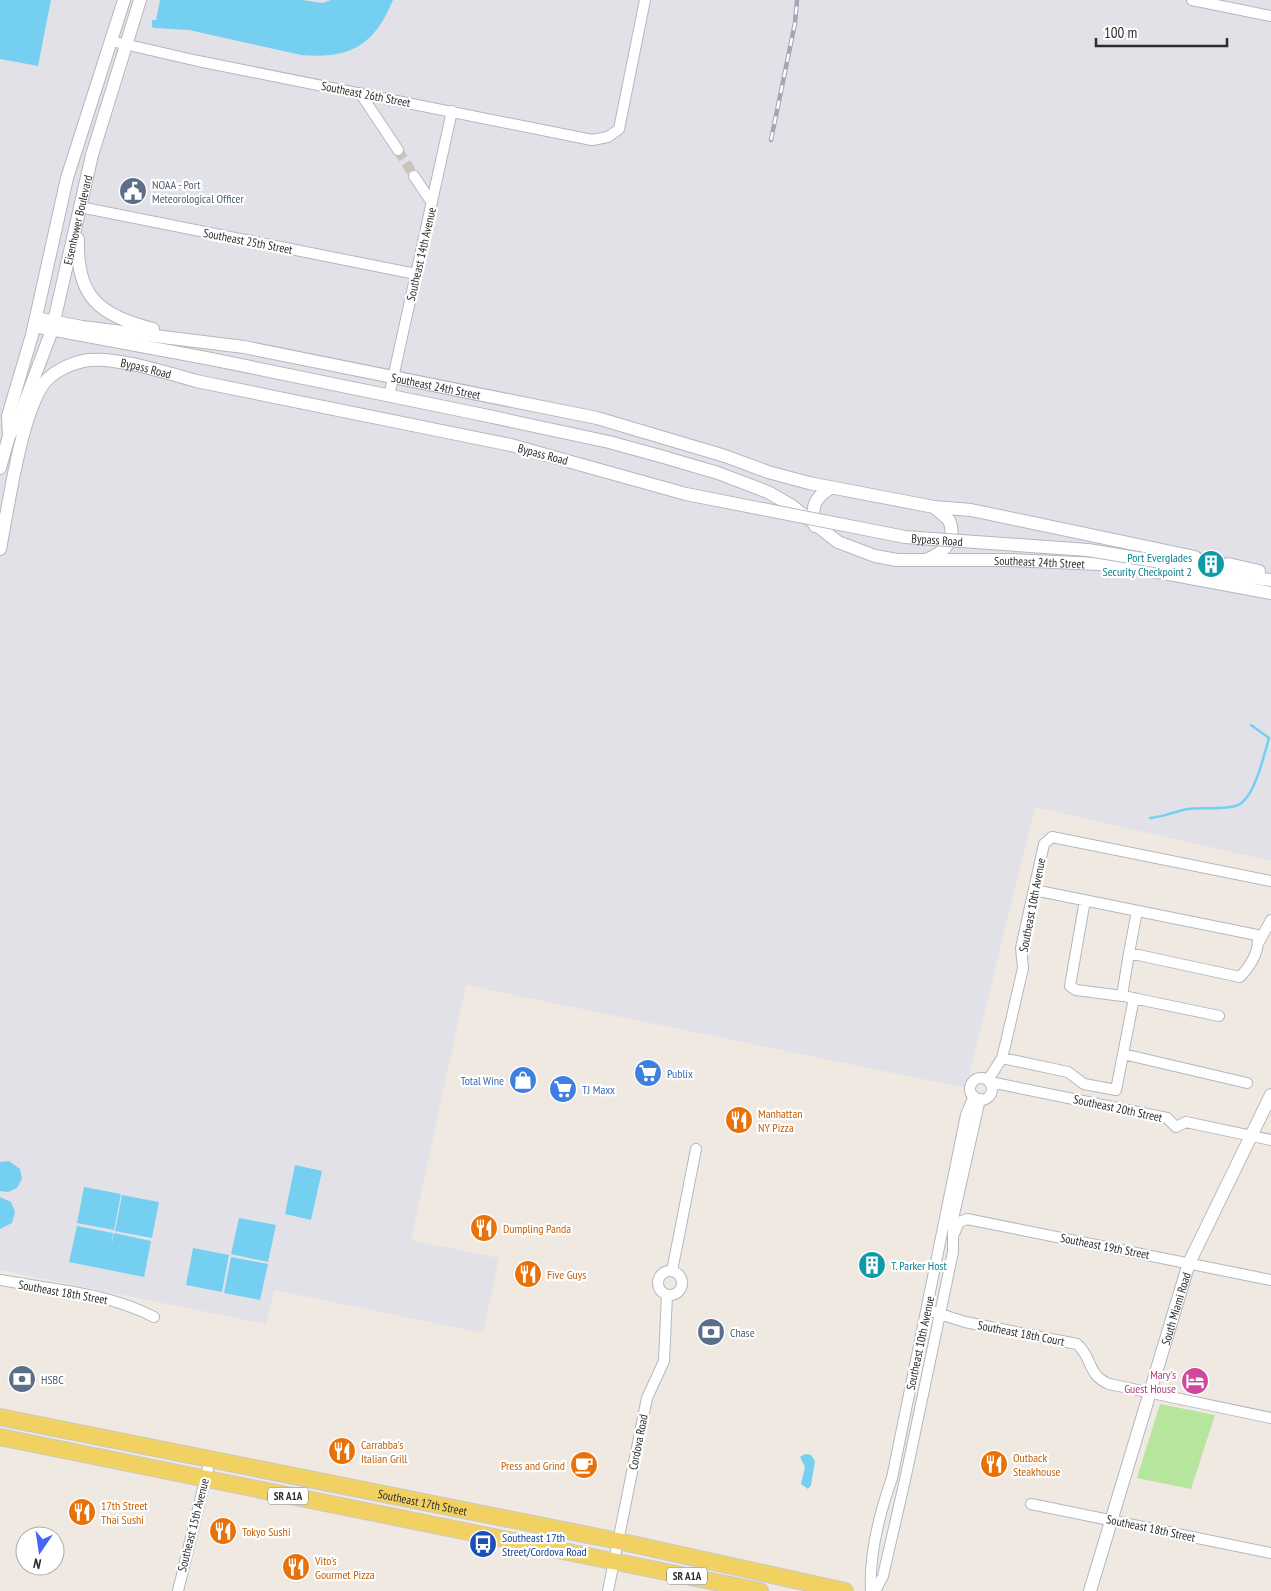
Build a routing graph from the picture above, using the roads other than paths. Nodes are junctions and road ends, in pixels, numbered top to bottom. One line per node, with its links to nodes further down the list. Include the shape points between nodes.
1 (124, 0): 6 (street, Eisenhower Boulevard)
2 (140, 0): 7 (street, Eisenhower Boulevard)
3 (645, 0): 9 (street, Southeast 26th Street, via 619,129 608,137 592,140)
4 (1192, 0): 5 (street)
5 (1271, 16)
6 (111, 41): 7 (street, Southeast 26th Street); 15 (street, Eisenhower Boulevard, via 70,170)
7 (128, 46): 8 (street, Southeast 26th Street); 13 (street, Eisenhower Boulevard, via 105,110)
8 (360, 93): 9 (street, Southeast 26th Street); 10 (street)
9 (452, 112): 12 (street, Southeast 14th Avenue)
10 (398, 150)
11 (414, 176): 12 (street)
12 (432, 202): 14 (street, Southeast 14th Avenue)
13 (80, 207): 14 (street, Southeast 25th Street); 16 (street, Eisenhower Boulevard); 17 (street, via 80,277 95,302 120,319)
14 (416, 274): 20 (street, Southeast 14th Avenue)
15 (35, 322): 16 (street, Southeast 24th Street); 25 (street, Eisenhower Boulevard, via 8,416)
16 (53, 325): 17 (street, Southeast 24th Street); 19 (street, Southeast 24th Street); 25 (street, Eisenhower Boulevard, via 17,423)
17 (200, 342): 18 (street, Southeast 24th Street)
18 (296, 357): 19 (street); 20 (street, Southeast 24th Street)
19 (292, 377): 22 (street, Southeast 24th Street)
20 (393, 377): 21 (street, Southeast 24th Street); 22 (street, Southeast 14th Avenue)
21 (478, 394): 23 (street); 24 (street, Southeast 24th Street)
22 (389, 396): 23 (street, Southeast 24th Street)
23 (474, 413): 26 (street, Southeast 24th Street)
24 (640, 430): 26 (street, via 626,440); 27 (street, Southeast 24th Street)
25 (9, 436): 29 (street, Eisenhower Boulevard)
26 (609, 442): 28 (street, Southeast 24th Street)
27 (687, 445): 28 (street, via 660,444 656,447); 30 (street, Southeast 24th Street, via 768,472)
28 (660, 456): 32 (street, Southeast 24th Street, via 768,492 792,506)
29 (0, 468)
30 (830, 488): 31 (street, Southeast 24th Street); 32 (street, via 813,502)
31 (934, 507): 34 (street, Southeast 24th Street, via 971,510); 35 (street, via 949,520 952,533 948,546)
32 (815, 526): 35 (street, Southeast 24th Street, via 856,551 886,559)
33 (0, 549): 37 (street, Bypass Road, bridge, via 20,449 39,391 55,373 74,363 101,359 511,445 686,494 905,537 1079,550)
34 (1196, 557)
35 (925, 560): 41 (street, Southeast 24th Street, via 1011,560 1121,566)
36 (1228, 564): 38 (street)
37 (1218, 573): 39 (street, Bypass Road); 40 (street, Bypass Road)
38 (1271, 574)
39 (1271, 580)
40 (1271, 587)
41 (1271, 593)
42 (1271, 881): 43 (street, Southeast 10th Avenue, via 1052,838 1044,844)
43 (1034, 890): 44 (street); 53 (street, Southeast 10th Avenue, via 1021,948 1023,968)
44 (1085, 900): 45 (street); 49 (street, via 1070,986 1076,990)
45 (1137, 911): 47 (street, via 1257,935); 48 (street)
46 (1271, 920): 47 (street)
47 (1259, 942): 48 (street, via 1240,976)
48 (1129, 953): 49 (street)
49 (1122, 996): 50 (street)
50 (1134, 998): 51 (street); 52 (street)
51 (1219, 1016)
52 (1123, 1054): 53 (street, via 1116,1090 1084,1084 1068,1072); 55 (street)
53 (1002, 1058): 54 (street, Southeast 10th Avenue)
54 (989, 1081): 57 (street, Southeast 10th Avenue, via 991,1093 986,1098); 57 (street, Southeast 10th Avenue, via 979,1078 973,1082 971,1089); 58 (street, Southeast 20th Street, via 1167,1118 1176,1127 1186,1122)
55 (1247, 1083)
56 (1271, 1095): 58 (street, South Miami Road)
57 (977, 1098): 61 (street, Southeast 10th Avenue, via 953,1219); 67 (street, Southeast 10th Avenue, via 966,1115)
58 (1250, 1136): 59 (street, Southeast 20th Street); 62 (street, South Miami Road)
59 (1271, 1140)
60 (696, 1149): 63 (street)
61 (952, 1240): 62 (street, Southeast 19th Street, via 959,1222 967,1219); 68 (street, Southeast 10th Avenue, via 953,1252)
62 (1189, 1263): 65 (street, Southeast 19th Street); 72 (street, South Miami Road)
63 (672, 1271): 66 (street, via 663,1272 658,1280 659,1289); 66 (street, via 681,1276 682,1286 676,1294)
64 (0, 1280): 69 (street, Southeast 18th Street, via 55,1291 92,1294 135,1307)
65 (1271, 1280)
66 (667, 1295): 84 (street, Cordova Road, via 664,1361 647,1398)
67 (927, 1309): 68 (street, Southeast 18th Court); 70 (street, Southeast 10th Avenue)
68 (940, 1314): 71 (street, Southeast 10th Avenue); 72 (street, Southeast 18th Court, via 1077,1344 1086,1352 1091,1369 1099,1380)
69 (154, 1317)
70 (914, 1373): 71 (street); 91 (street, Southeast 10th Avenue, via 870,1573)
71 (927, 1376): 92 (street, Southeast 10th Avenue, via 883,1576)
72 (1151, 1393): 73 (street, Southeast 18th Court); 82 (street, South Miami Road)
73 (1271, 1418)
74 (5, 1419): 76 (main road, Southeast 17th Street / SR A1A)
75 (0, 1436): 77 (main road, Southeast 17th Street / SR A1A)
76 (210, 1460): 77 (street, Southeast 15th Avenue); 79 (main road, Southeast 17th Street / SR A1A)
77 (204, 1479): 81 (main road, Southeast 17th Street / SR A1A); 87 (street, Southeast 15th Avenue)
78 (1031, 1504): 82 (street, Southeast 18th Street)
79 (448, 1507): 80 (main road, Southeast 17th Street / SR A1A); 81 (main road, via 438,1518)
80 (474, 1512): 83 (main road); 84 (main road, Southeast 17th Street / SR A1A)
81 (411, 1520): 83 (main road, Southeast 17th Street / SR A1A)
82 (1113, 1520): 85 (street, Southeast 18th Street); 93 (street, South Miami Road)
83 (438, 1526): 86 (main road, Southeast 17th Street / SR A1A)
84 (618, 1541): 86 (street, Cordova Road); 90 (main road, Southeast 17th Street / SR A1A)
85 (1271, 1553)
86 (614, 1562): 88 (street, Cordova Road); 89 (main road, Southeast 17th Street / SR A1A)
87 (178, 1591)
88 (608, 1591)
89 (760, 1591)
90 (845, 1591)
91 (871, 1591)
92 (875, 1591)
93 (1090, 1591)

